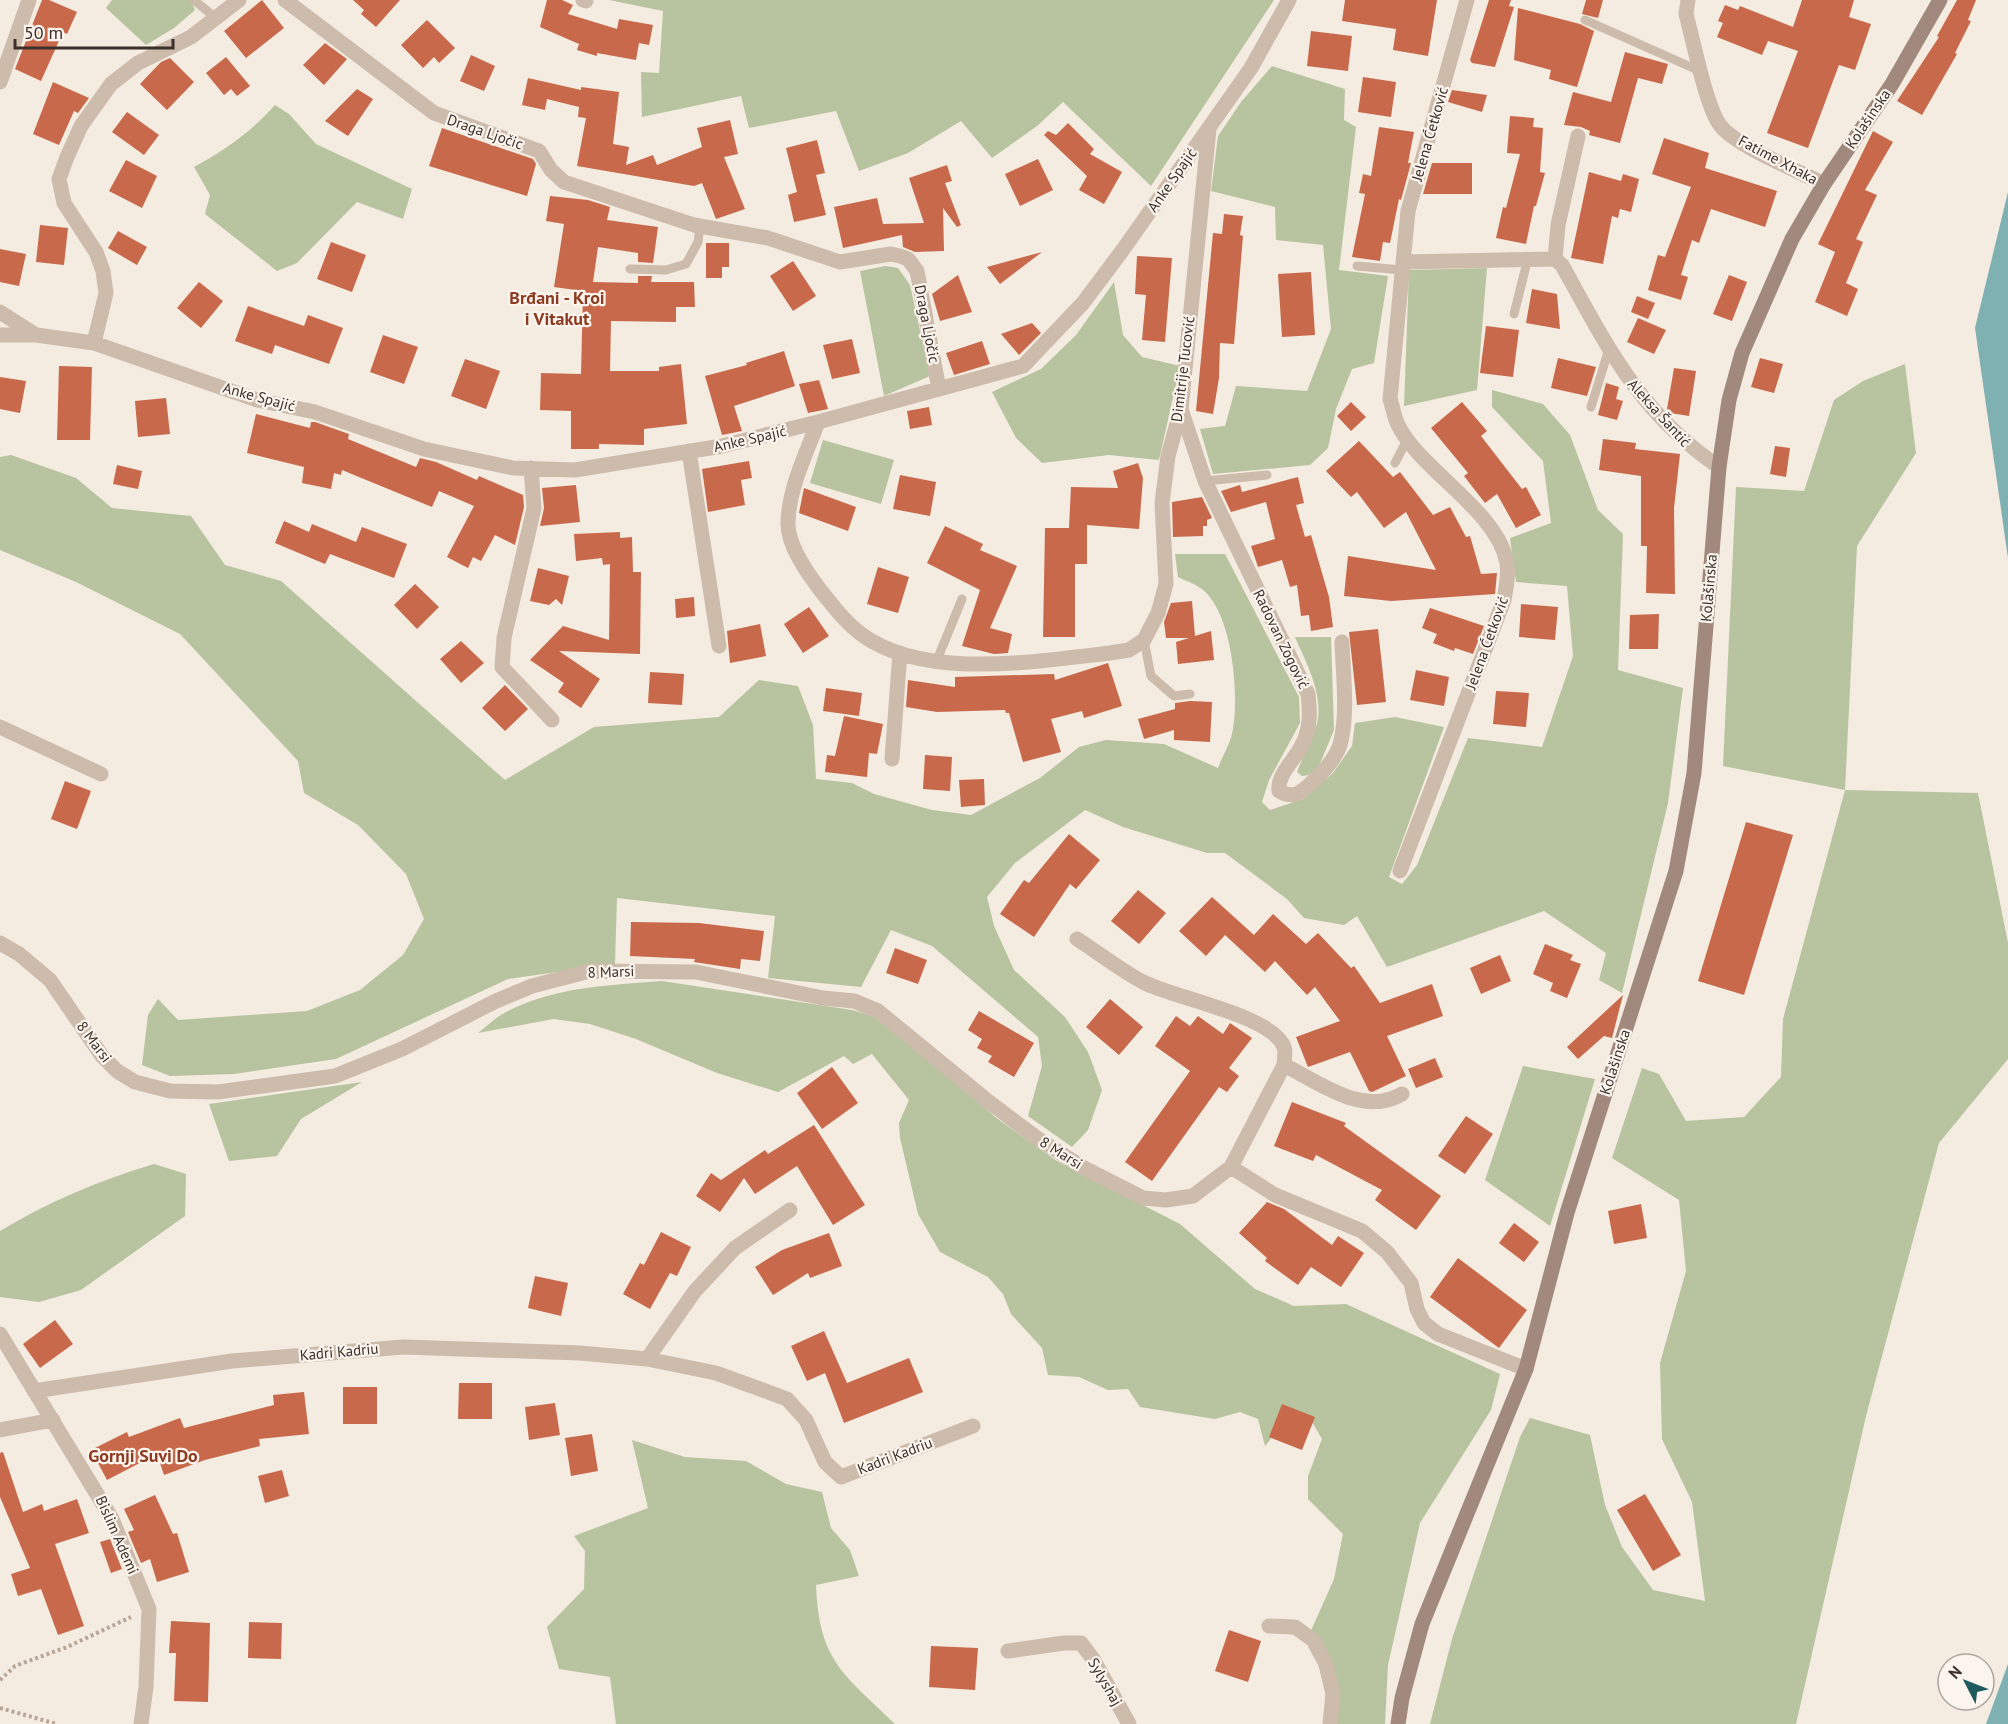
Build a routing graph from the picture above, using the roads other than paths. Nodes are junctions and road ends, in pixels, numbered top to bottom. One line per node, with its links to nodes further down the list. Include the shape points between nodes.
1 (29, 0): 12 (street)
2 (194, 0): 9 (lane)
3 (239, 0): 9 (street)
4 (285, 0): 16 (street, Draga Ljočic, via 434,113 539,151 564,182)
5 (1289, 0): 13 (street, Anke Spajić, via 1257,58)
6 (1467, 0): 20 (street, Jelena Ćetković, via 1408,211)
7 (1688, 0): 11 (street, Fatime Xhaka, via 1686,14)
8 (1940, 0): 15 (main road, Kolašinska, via 1892,84)
9 (217, 19): 26 (street, via 191,37 138,63 111,84 81,126 58,179 64,203 104,271 106,293)
10 (1585, 20): 11 (lane)
11 (1702, 72): 15 (street, Fatime Xhaka, via 1719,125 1734,138)
12 (0, 82)
13 (1209, 128): 28 (street, Anke Spajić, via 1122,251 1049,342 1023,366); 30 (street, Dimitrije Tucović)
14 (1578, 136): 18 (street, via 1558,225)
15 (1824, 184): 35 (main road, Kolašinska, via 1792,239 1742,353 1729,400)
16 (700, 226): 21 (lane, via 698,242 686,264 666,270); 28 (street, Draga Ljočic, via 768,238 840,262 891,254 908,259 917,272)
17 (1528, 258): 18 (street); 20 (street); 23 (lane)
18 (1555, 259): 27 (street, Aleksa Šantić)
19 (1357, 266): 20 (lane)
20 (1403, 266): 32 (street, Jelena Ćetković, via 1390,399 1399,426)
21 (630, 269)
22 (0, 312): 25 (street)
23 (1514, 314)
24 (0, 335): 25 (street)
25 (36, 335): 26 (street, Anke Spajić)
26 (94, 343): 36 (street, Anke Spajić, via 257,400 315,412 424,449 513,468)
27 (1609, 350): 29 (lane); 35 (street, Aleksa Šantić, via 1642,399 1669,428)
28 (939, 388): 31 (street, Anke Spajić)
29 (1591, 407)
30 (1181, 409): 38 (street, Radovan Zogović); 40 (street, Dimitrije Tucović, via 1168,456 1162,503 1166,584 1158,613)
31 (818, 422): 33 (street, Anke Spajić); 43 (street, via 789,502 788,526 793,544 814,581 843,619 863,635)
32 (1408, 438): 34 (lane); 50 (street, Jelena Ćetković, via 1488,527 1503,550 1508,578 1504,600)
33 (689, 452): 36 (street, Anke Spajić, via 575,470); 42 (street)
34 (1395, 463)
35 (1719, 467): 59 (main road, Kolašinska, via 1694,773 1676,871 1567,1213)
36 (531, 468): 46 (street, via 534,508 504,638 502,667)
37 (1267, 475): 38 (lane)
38 (1205, 481): 41 (street, Radovan Zogović, via 1308,694 1310,721 1303,744 1278,781 1279,791 1286,795 1301,792 1318,778 1341,743)
39 (962, 599): 44 (lane)
40 (1144, 640): 44 (street, via 1129,650 999,666); 45 (lane, via 1151,675 1174,696)
41 (1342, 642)
42 (718, 646)
43 (900, 653): 44 (street); 48 (street)
44 (937, 660)
45 (1190, 694)
46 (552, 720)
47 (0, 727): 49 (street)
48 (892, 759)
49 (101, 774)
50 (1400, 871)
51 (1077, 939): 53 (street, via 1144,982 1266,1027 1284,1048)
52 (0, 943): 55 (street, 8 Marsi, via 50,980 102,1056 117,1071 135,1082 170,1091 218,1092 335,1076 402,1049 495,1001 590,970 696,972 854,1001 878,1011 1037,1138 1082,1167 1143,1198 1193,1196)
53 (1284, 1065): 54 (street, via 1346,1097 1366,1102 1390,1101); 55 (street, 8 Marsi)
54 (1402, 1094)
55 (1231, 1167): 59 (street, via 1275,1195 1362,1231 1387,1252 1411,1283 1424,1323 1438,1334)
56 (790, 1210): 58 (street, via 735,1248 694,1292)
57 (0, 1334): 60 (street, Bislim Ademi)
58 (647, 1359): 60 (street, Kadri Kadriu, via 403,1347 232,1360); 62 (street, Kadri Kadriu, via 716,1373 787,1399 806,1420 825,1462 841,1477)
59 (1526, 1369): 69 (main road, Kolašinska, via 1422,1624 1401,1698)
60 (34, 1391): 61 (street, Bislim Ademi)
61 (53, 1420): 63 (street); 66 (street, Bislim Ademi, via 112,1519 148,1609)
62 (973, 1426)
63 (0, 1430)
64 (1269, 1626): 68 (street, via 1294,1627 1313,1640 1326,1664 1333,1694)
65 (1008, 1651): 67 (street, Sylyshaj, via 1080,1643)
66 (141, 1724)
67 (1129, 1724)
68 (1330, 1724)
69 (1398, 1724)

